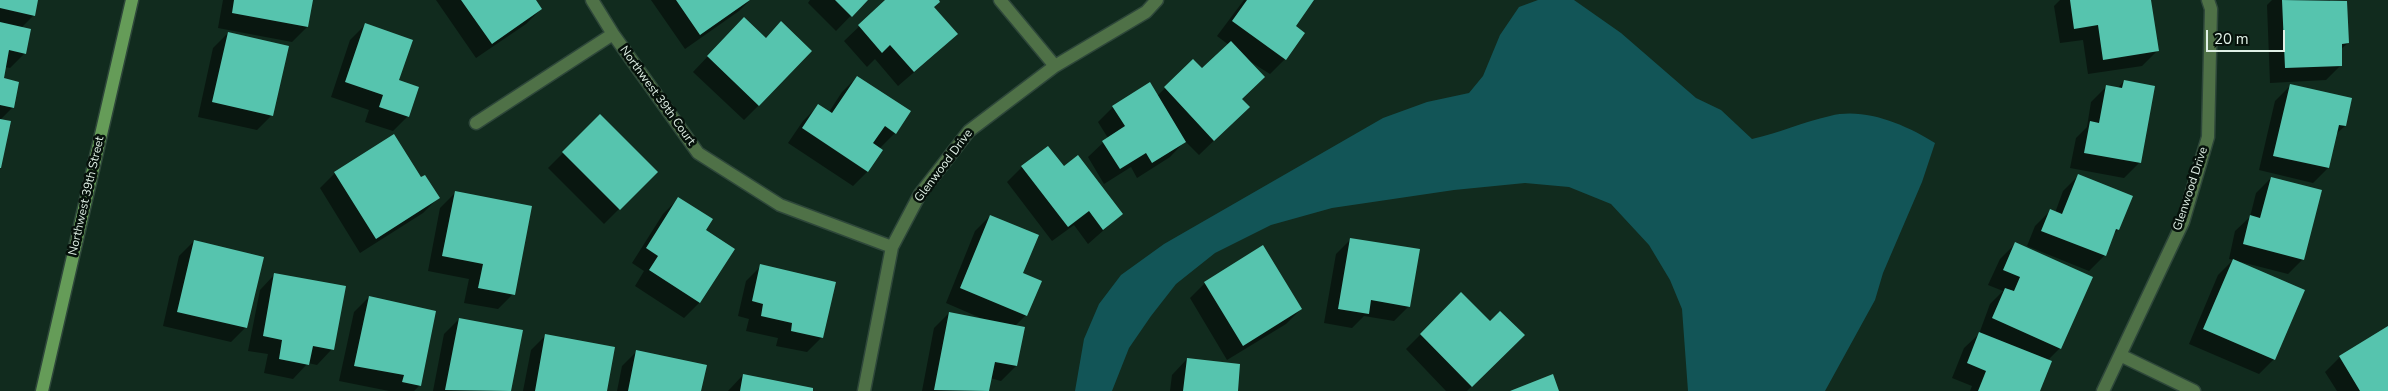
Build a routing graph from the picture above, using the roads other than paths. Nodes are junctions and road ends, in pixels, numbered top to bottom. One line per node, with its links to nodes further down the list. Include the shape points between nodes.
1 (132, 0): 11 (street, Northwest 39th Street)
2 (592, 0): 6 (street, Northwest 39th Court)
3 (1000, 0): 7 (street)
4 (1158, 0): 7 (street, Glenwood Drive, via 1146,12)
5 (2208, 0): 10 (street, Glenwood Drive, via 2211,9 2208,137 2183,222)
6 (613, 34): 8 (street, Northwest 39th Court); 9 (street, Northwest 39th Court, via 698,153 780,205)
7 (1055, 66): 9 (street, Glenwood Drive, via 969,131 920,194)
8 (476, 123)
9 (892, 247): 12 (street, Glenwood Drive)
10 (2120, 355): 13 (street, Glenwood Drive); 14 (street)
11 (42, 391)
12 (864, 391)
13 (2103, 391)
14 (2194, 391)

